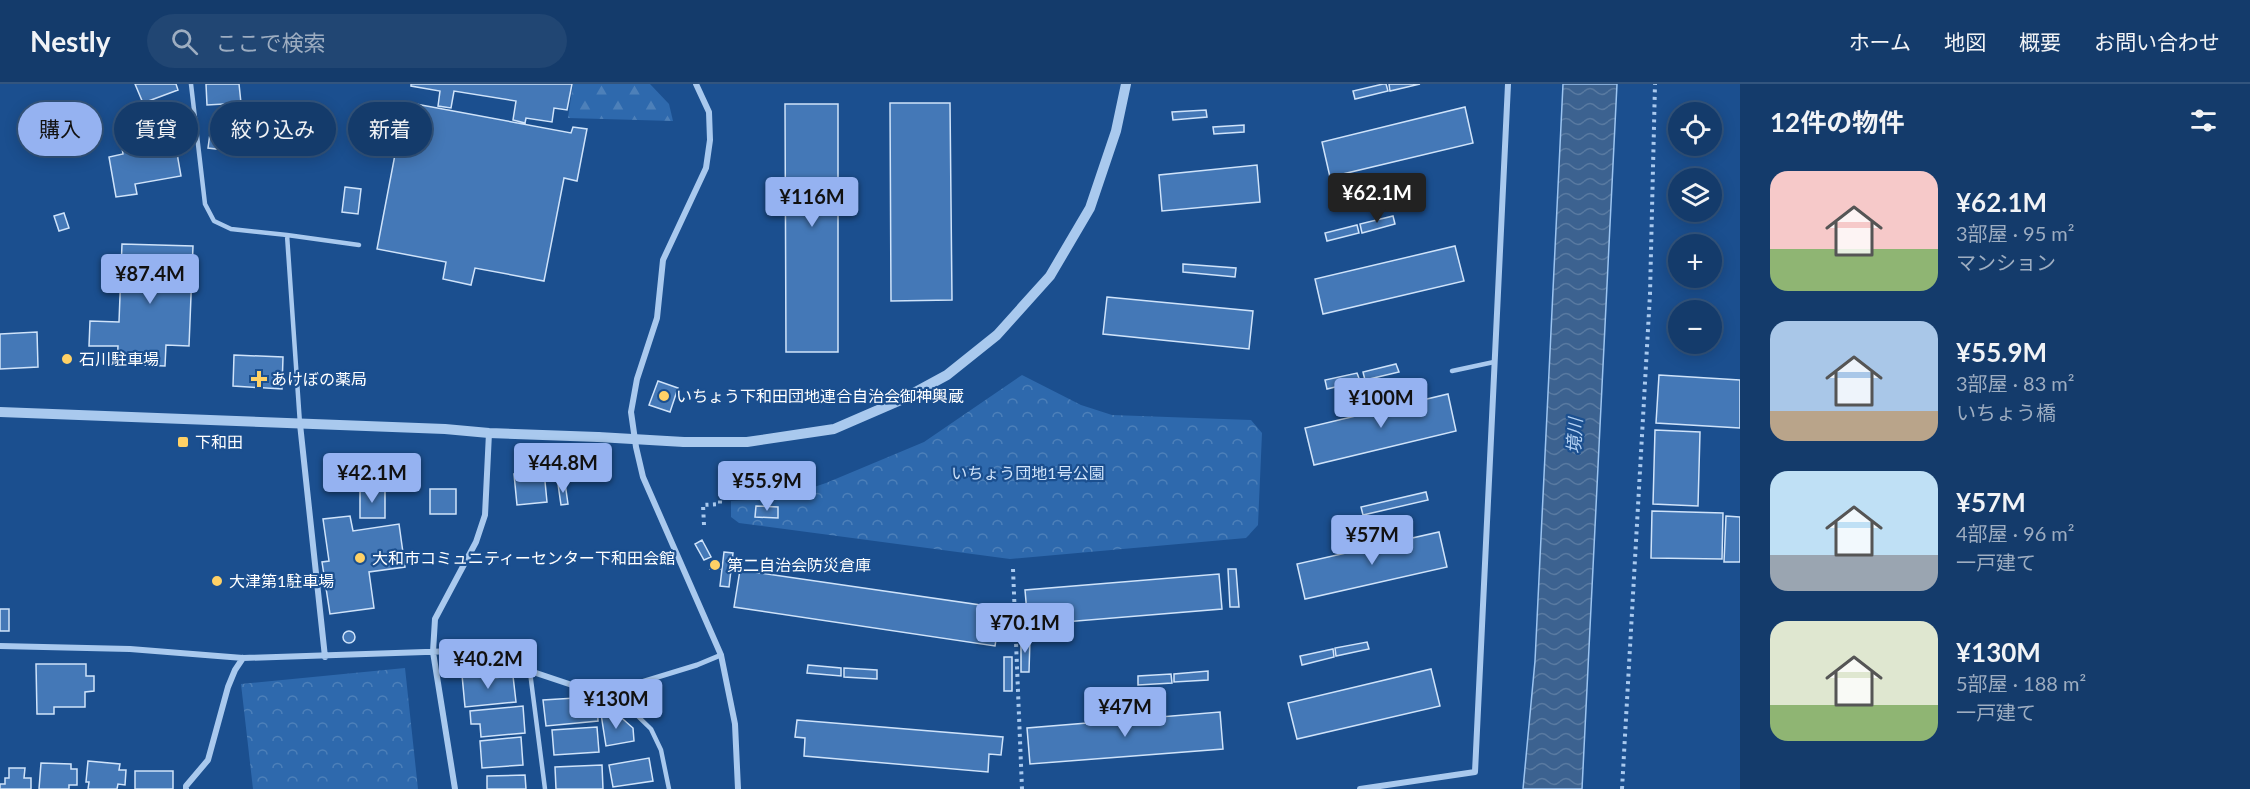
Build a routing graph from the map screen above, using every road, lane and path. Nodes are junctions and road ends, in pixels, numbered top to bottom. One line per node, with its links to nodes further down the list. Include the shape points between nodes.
1 (191, 84): 6 (lane, via 205,204 214,221 231,229)
2 (696, 84): 18 (street, via 709,112 706,168 663,260 657,318 637,379 631,412 643,477)
3 (1126, 84): 12 (street, bridge, via 1116,131 1090,208 1050,276 997,335 938,380 834,429 747,442)
4 (1508, 84): 8 (street)
5 (1655, 84): 30 (path, via 1650,294)
6 (287, 235): 7 (lane); 11 (lane)
7 (359, 245)
8 (1494, 362): 9 (lane); 29 (street, via 1474,772)
9 (1452, 371)
10 (0, 412): 11 (street)
11 (300, 424): 12 (street); 19 (street)
12 (489, 433): 17 (street, via 485,515 476,542 435,619)
13 (722, 461): 14 (path, via 720,504 703,505)
14 (704, 525)
15 (1013, 569): 28 (path)
16 (0, 646): 20 (street, via 130,649)
17 (433, 652): 19 (street); 21 (street, via 455,651 494,659); 24 (street)
18 (722, 654): 22 (street); 27 (street, via 735,724)
19 (325, 657): 20 (street)
20 (243, 658): 23 (street, via 228,687 208,760)
21 (530, 672): 22 (street, via 584,689); 25 (lane)
22 (612, 691): 26 (lane, via 651,729 661,750)
23 (186, 789)
24 (455, 789)
25 (545, 789)
26 (669, 789)
27 (738, 789)
28 (1022, 789)
29 (1360, 789)
30 (1622, 789)

